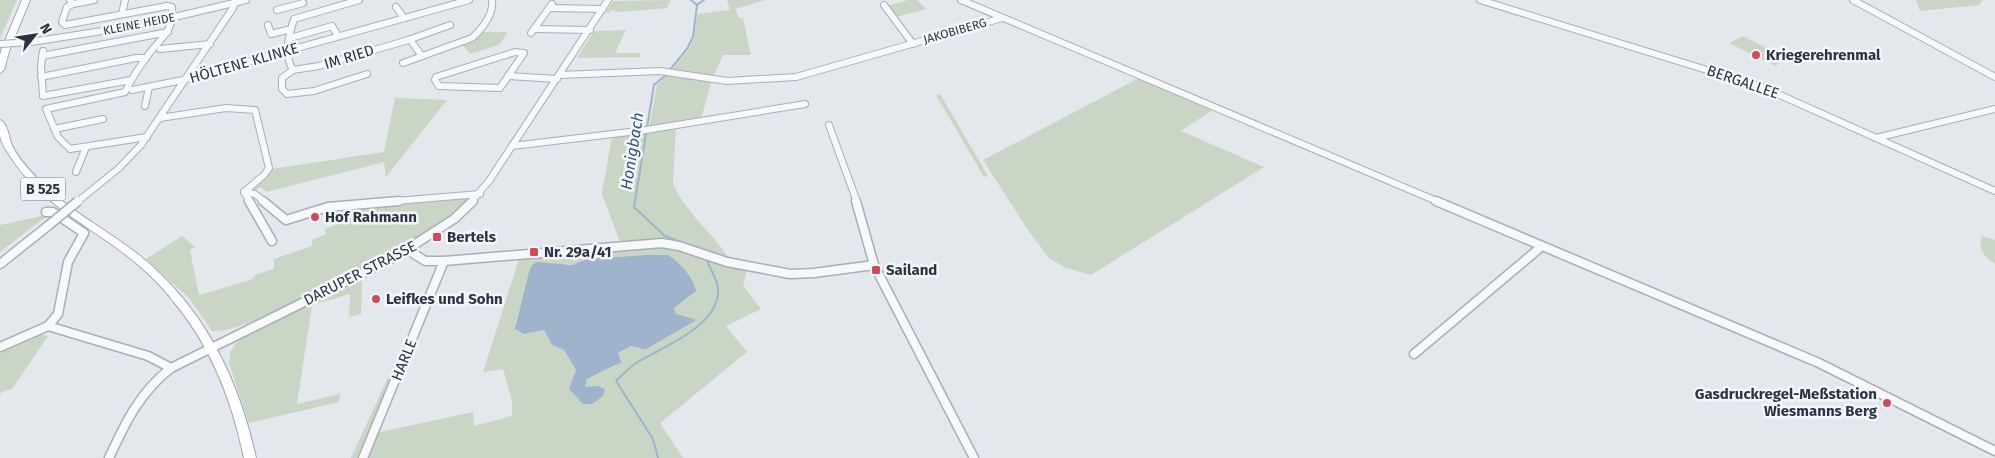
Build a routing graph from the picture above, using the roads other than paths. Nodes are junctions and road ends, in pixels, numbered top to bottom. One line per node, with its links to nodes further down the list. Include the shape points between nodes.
1 (26, 0): 42 (main road)
2 (94, 0): 13 (street)
3 (125, 0): 22 (street)
4 (246, 0): 12 (street, KLEINE HEIDE)
5 (359, 0): 14 (street)
6 (469, 0): 15 (street, HÖLTENE KLINKE)
7 (492, 0): 39 (street, via 494,6 476,34 459,44)
8 (608, 0): 20 (street, DARUPER STRASSE)
9 (961, 0): 25 (street, JAKOBIBERG)
10 (1480, 0): 62 (street, BERGALLEE, via 1754,84)
11 (1853, 0): 48 (street)
12 (236, 1): 23 (street, KLEINE HEIDE); 35 (street)
13 (71, 2): 22 (street, via 62,22 65,25)
14 (347, 2): 21 (street); 28 (street, via 294,19)
15 (443, 3): 24 (street, HÖLTENE KLINKE)
16 (302, 4): 19 (street)
17 (884, 5): 36 (street, JAKOBIBERG)
18 (396, 7): 24 (street)
19 (277, 10)
20 (603, 10): 29 (street, DARUPER STRASSE); 29 (street, via 551,6 533,31)
21 (352, 11)
22 (122, 14): 23 (street, via 170,6)
23 (174, 18): 30 (street); 34 (street, KLEINE HEIDE, bridge, via 113,30)
24 (404, 18): 31 (street, HÖLTENE KLINKE)
25 (1002, 18): 36 (street, JAKOBIBERG); 71 (street)
26 (268, 24): 28 (street, via 271,34)
27 (450, 25): 33 (street, IM RIED)
28 (291, 29): 32 (street)
29 (590, 30): 47 (street, DARUPER STRASSE)
30 (168, 32): 40 (street); 46 (street, via 42,54)
31 (338, 36): 32 (street, via 332,26); 38 (street, HÖLTENE KLINKE)
32 (290, 38): 38 (street)
33 (409, 40): 39 (street); 43 (street, IM RIED)
34 (0, 44)
35 (210, 44): 37 (street); 49 (street)
36 (913, 44): 47 (street, via 796,77 727,81 668,72)
37 (160, 49)
38 (288, 50): 43 (street); 49 (street, HÖLTENE KLINKE)
39 (422, 56): 41 (street)
40 (145, 58): 46 (street); 50 (street)
41 (402, 63)
42 (0, 70)
43 (292, 70): 44 (street, IM RIED, via 282,78 282,89 287,94 314,91)
44 (367, 74)
45 (508, 76): 45 (street, via 524,53 514,52 434,80 439,86 500,88); 47 (street)
46 (41, 77): 50 (street, via 43,96)
47 (558, 77): 63 (street, DARUPER STRASSE)
48 (1995, 77)
49 (187, 78): 51 (street, HÖLTENE KLINKE); 56 (street)
50 (131, 80): 60 (street, via 125,92 46,109)
51 (149, 87): 52 (street, HÖLTENE KLINKE); 54 (street)
52 (132, 90)
53 (805, 104): 63 (street, via 647,130)
54 (145, 106)
55 (1995, 109): 62 (street)
56 (160, 118): 61 (street); 67 (street, via 226,108 253,109 269,168 268,173)
57 (103, 119): 60 (street)
58 (0, 123): 78 (main road, B 525, via 8,144 28,174 153,273 180,302)
59 (829, 125): 75 (street, via 854,192)
60 (54, 129): 64 (street, via 66,148)
61 (148, 137): 64 (street); 74 (street, bridge, via 119,168)
62 (1876, 138): 66 (street, BERGALLEE)
63 (512, 146): 68 (street, DARUPER STRASSE)
64 (86, 147): 65 (street)
65 (76, 172)
66 (1995, 191)
67 (244, 192): 68 (street, via 255,194 286,220 328,207); 70 (street)
68 (480, 194): 72 (street, DARUPER STRASSE, via 445,225)
69 (46, 212): 76 (street, via 53,212 84,233 68,262 58,314)
70 (272, 241)
71 (1542, 246): 79 (street); 81 (street, via 1819,363)
72 (408, 250): 73 (street, via 425,261); 78 (street, DARUPER STRASSE)
73 (444, 261): 75 (street, via 662,244 790,274); 84 (street, HARLE)
74 (0, 264)
75 (874, 265): 85 (street)
76 (48, 326): 77 (street); 80 (street, via 148,356)
77 (0, 347)
78 (211, 347): 80 (street); 83 (main road, B 525, via 233,396)
79 (1414, 354)
80 (171, 368): 82 (street, via 149,386 135,404)
81 (1995, 451)
82 (110, 458)
83 (250, 458)
84 (364, 458)
85 (974, 458)

